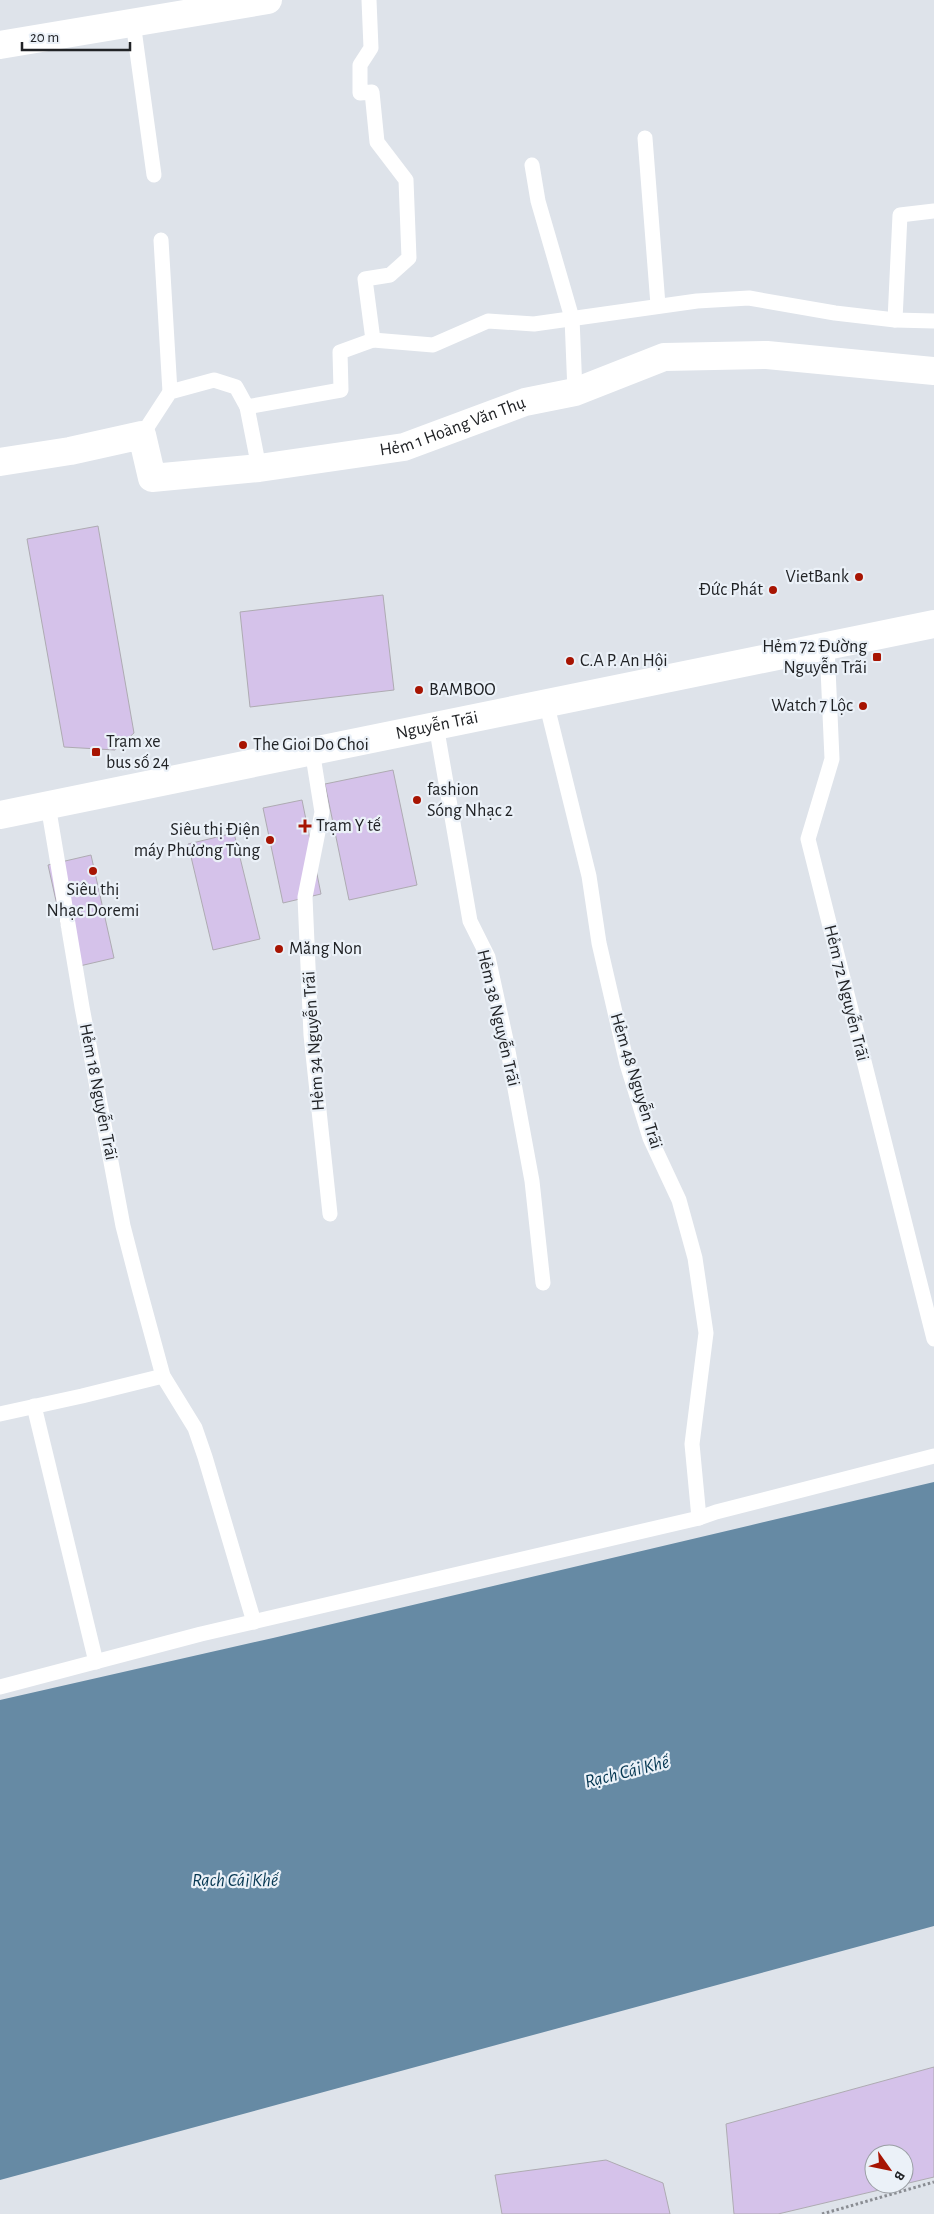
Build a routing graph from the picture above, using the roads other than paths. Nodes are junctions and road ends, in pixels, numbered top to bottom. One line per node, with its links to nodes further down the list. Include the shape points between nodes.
1 (268, 0): 3 (street)
2 (369, 0): 14 (lane, via 371,48 360,65 360,93 372,92 377,142 406,180 409,258 390,275 365,279)
3 (133, 22): 4 (street); 7 (lane)
4 (0, 45)
5 (645, 138): 10 (lane)
6 (532, 165): 11 (lane, via 538,201)
7 (154, 176)
8 (934, 211): 12 (lane, via 900,214)
9 (160, 240): 16 (lane)
10 (658, 305): 11 (lane); 12 (lane, via 749,298)
11 (572, 318): 14 (lane, via 534,324 488,321 433,345); 17 (lane)
12 (895, 320): 13 (lane)
13 (934, 321)
14 (373, 340): 18 (lane, via 340,352 341,390)
15 (934, 371): 17 (street, Hẻm 1 Hoàng Văn Thụ, via 767,355 664,357)
16 (170, 392): 18 (lane, via 214,380 236,387); 19 (lane)
17 (575, 392): 21 (street, Hẻm 1 Hoàng Văn Thụ, via 525,402 404,447)
18 (247, 407): 21 (lane)
19 (142, 435): 20 (street); 21 (street, Hẻm 1 Hoàng Văn Thụ, via 152,478)
20 (0, 462)
21 (259, 468)
22 (934, 624): 23 (street, Nguyễn Trãi)
23 (827, 646): 24 (street, Nguyễn Trãi); 31 (lane, Hẻm 72 Nguyễn Trãi, via 832,759 808,839)
24 (546, 702): 25 (street, Nguyễn Trãi); 36 (lane, Hẻm 48 Nguyễn Trãi, via 589,876 599,943 627,1064 650,1138 679,1200 695,1258 706,1333 692,1444)
25 (436, 725): 26 (street, Nguyễn Trãi); 30 (lane, Hẻm 38 Nguyễn Trãi, via 470,921 488,957 508,1050 532,1181)
26 (312, 750): 27 (street, Nguyễn Trãi); 29 (lane, Hẻm 34 Nguyễn Trãi, via 322,812 305,897 310,1035)
27 (48, 805): 28 (street, Nguyễn Trãi); 32 (lane, Hẻm 18 Nguyễn Trãi, via 124,1226)
28 (0, 815)
29 (330, 1214)
30 (543, 1283)
31 (934, 1339)
32 (163, 1376): 33 (lane); 37 (lane, Hẻm 18 Nguyễn Trãi, via 195,1428)
33 (34, 1406): 34 (lane); 38 (lane)
34 (0, 1414)
35 (934, 1456): 36 (lane)
36 (699, 1518): 37 (lane)
37 (254, 1622): 38 (lane)
38 (96, 1662): 39 (lane)
39 (0, 1687)

